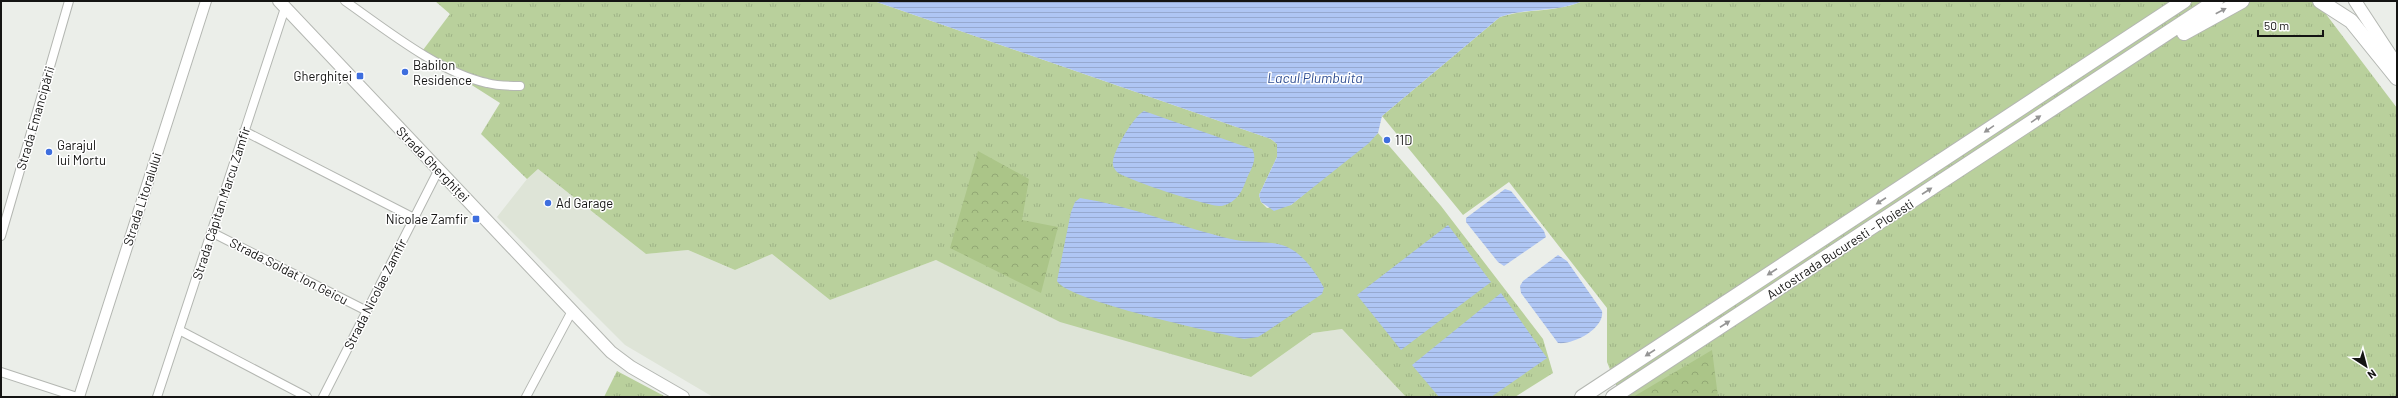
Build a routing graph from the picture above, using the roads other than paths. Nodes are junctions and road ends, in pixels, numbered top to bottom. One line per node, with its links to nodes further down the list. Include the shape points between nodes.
1 (69, 1): 20 (street, Strada Emancipării)
2 (206, 1): 25 (street, Strada Litoralului)
3 (345, 1): 13 (street, via 417,50 458,73 487,83)
4 (2166, 1): 14 (highway, via 2067,70)
5 (2184, 1): 14 (highway)
6 (2216, 1): 15 (highway)
7 (2242, 1): 15 (highway, one-way to 7, via 2107,79)
8 (2320, 1): 12 (highway, via 2351,21)
9 (2355, 1): 11 (main road)
10 (282, 5): 16 (street, Strada Căpitan Marcu Zamfir); 17 (main road, Strada Gherghiței)
11 (2397, 65)
12 (2397, 78)
13 (520, 86)
14 (2033, 99): 31 (highway, Autostrada Bucuresti - Ploiesti, one-way to 31)
15 (2065, 99): 32 (highway, Autostrada Bucuresti - Ploiesti, one-way to 15)
16 (244, 131): 18 (street); 19 (street, Strada Căpitan Marcu Zamfir)
17 (439, 170): 18 (street, Strada Nicolae Zamfir); 22 (main road, Strada Gherghiței)
18 (414, 218): 21 (street, Strada Nicolae Zamfir)
19 (211, 232): 21 (street, Strada Soldat Ion Geicu); 23 (street, Strada Căpitan Marcu Zamfir)
20 (1, 236)
21 (367, 311): 28 (street, Strada Nicolae Zamfir)
22 (572, 311): 29 (street); 30 (main road, Strada Gherghiței, via 617,358)
23 (179, 330): 26 (street, Strada Căpitan Marcu Zamfir); 27 (street)
24 (1, 372): 25 (street)
25 (78, 397)
26 (157, 397)
27 (306, 397)
28 (323, 397)
29 (526, 397)
30 (683, 397)
31 (1582, 397)
32 (1613, 397)

